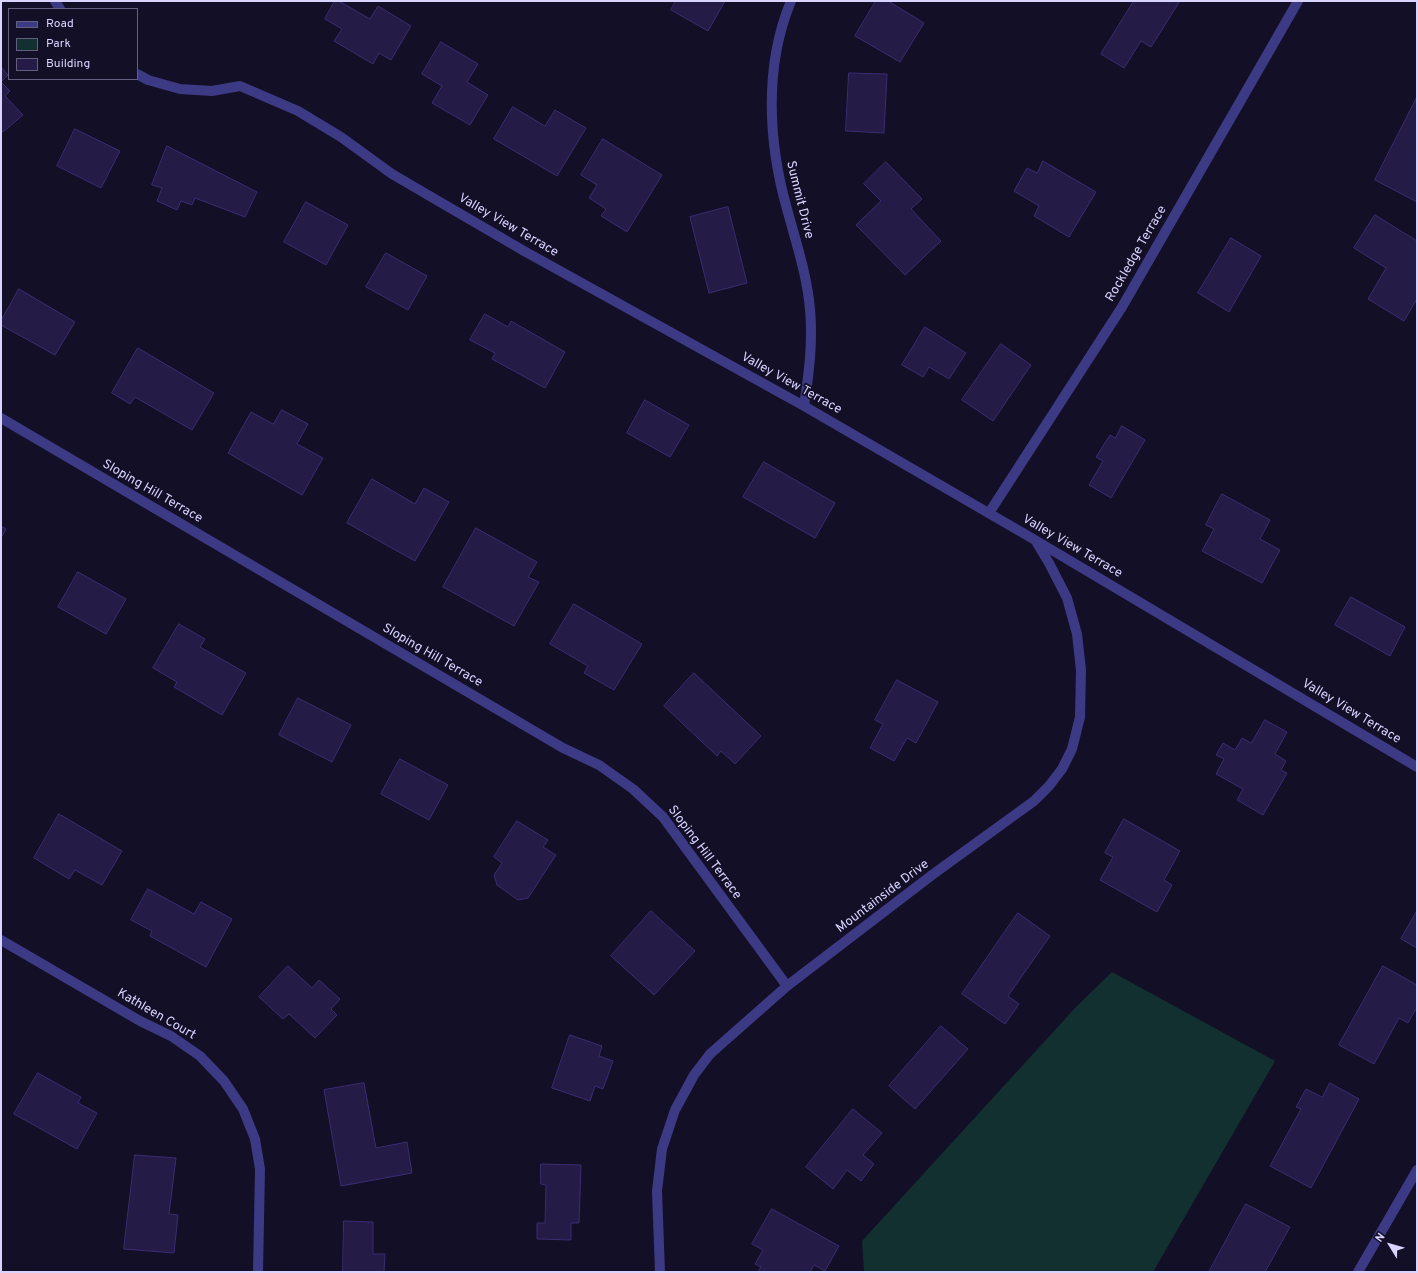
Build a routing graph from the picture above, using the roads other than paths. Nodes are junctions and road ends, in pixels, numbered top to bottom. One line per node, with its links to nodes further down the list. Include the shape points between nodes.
1 (791, 1): 4 (street, Summit Drive, via 775,58 771,107 775,157 786,208 802,259 810,309 811,359)
2 (1298, 1): 6 (street, Rockledge Terrace, via 1122,307)
3 (138, 75): 4 (street, Valley View Terrace, via 180,89 212,91 240,86 298,111 341,137 405,182)
4 (804, 406): 6 (street, Valley View Terrace)
5 (1, 418): 10 (street, Sloping Hill Terrace, via 563,748 599,766 633,789 663,817)
6 (989, 513): 7 (street, Valley View Terrace)
7 (1036, 540): 8 (street, Valley View Terrace); 10 (street, Mountainside Drive, via 1067,598 1079,648 1080,717 1072,749 1062,769 1034,802 932,875)
8 (1417, 767)
9 (1, 940): 12 (street, Kathleen Court, via 140,1021 171,1036 200,1056 224,1081 243,1109 255,1139 260,1169)
10 (787, 986): 13 (street, Mountainside Drive, via 710,1054 694,1075 675,1110 662,1149 657,1190)
11 (1417, 1170): 14 (street)
12 (258, 1272)
13 (660, 1272)
14 (1358, 1272)

